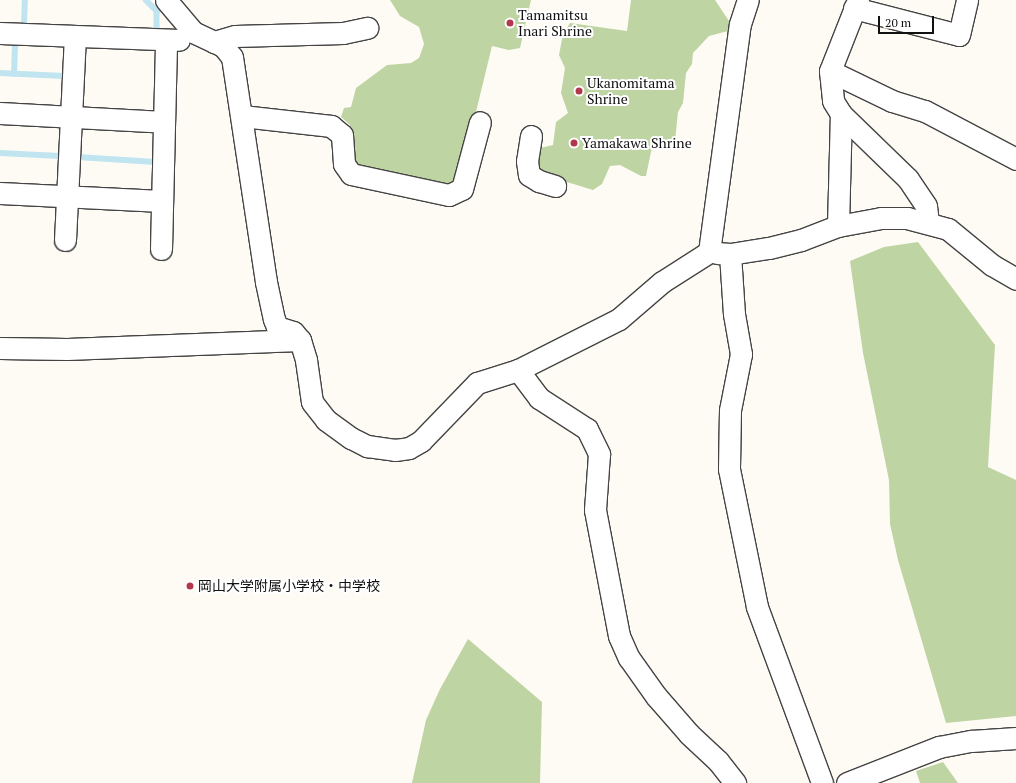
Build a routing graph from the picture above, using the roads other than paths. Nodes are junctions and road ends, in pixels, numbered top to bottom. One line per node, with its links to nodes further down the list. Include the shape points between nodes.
1 (166, 0): 9 (street, via 193,32)
2 (748, 0): 27 (street, via 740,24)
3 (967, 0): 4 (street, via 959,35)
4 (856, 4): 10 (street)
5 (367, 28): 9 (street, via 343,33 235,36)
6 (0, 33): 7 (street)
7 (75, 36): 8 (street); 14 (street)
8 (166, 40): 9 (street); 15 (street)
9 (211, 41): 13 (street, via 231,54)
10 (830, 71): 12 (street, via 833,102); 18 (street, via 892,100 925,111)
11 (0, 113): 14 (street)
12 (841, 114): 23 (street, via 908,179 926,206); 24 (street)
13 (242, 116): 16 (street, via 331,126 342,135 344,164 351,174 449,195 462,189); 30 (street, via 258,235 274,319 278,327 293,332)
14 (71, 117): 15 (street); 21 (street)
15 (164, 122): 22 (street)
16 (480, 122)
17 (532, 136): 19 (street, via 527,161 529,175)
18 (1016, 158)
19 (555, 186)
20 (0, 193): 21 (street)
21 (67, 196): 22 (street); 25 (street)
22 (162, 201): 26 (street)
23 (928, 222): 24 (street, via 907,218 881,218); 29 (street, via 948,229 992,265)
24 (838, 226): 28 (street, via 801,240)
25 (65, 240)
26 (161, 249)
27 (709, 252): 28 (street); 32 (street, via 662,282 619,319)
28 (730, 254): 35 (street, via 734,314 741,354 730,410 729,470 757,607)
29 (1016, 279)
30 (300, 340): 31 (street, via 68,349); 32 (street, via 306,360 310,396 315,409 351,438 381,450 402,450 415,445 471,387)
31 (0, 348)
32 (518, 370): 34 (street, via 540,398 587,428 599,454 595,510 619,636 629,658 656,696 689,734 718,760)
33 (1016, 738): 36 (street, via 971,741 939,747)
34 (735, 783)
35 (822, 783)
36 (847, 783)

